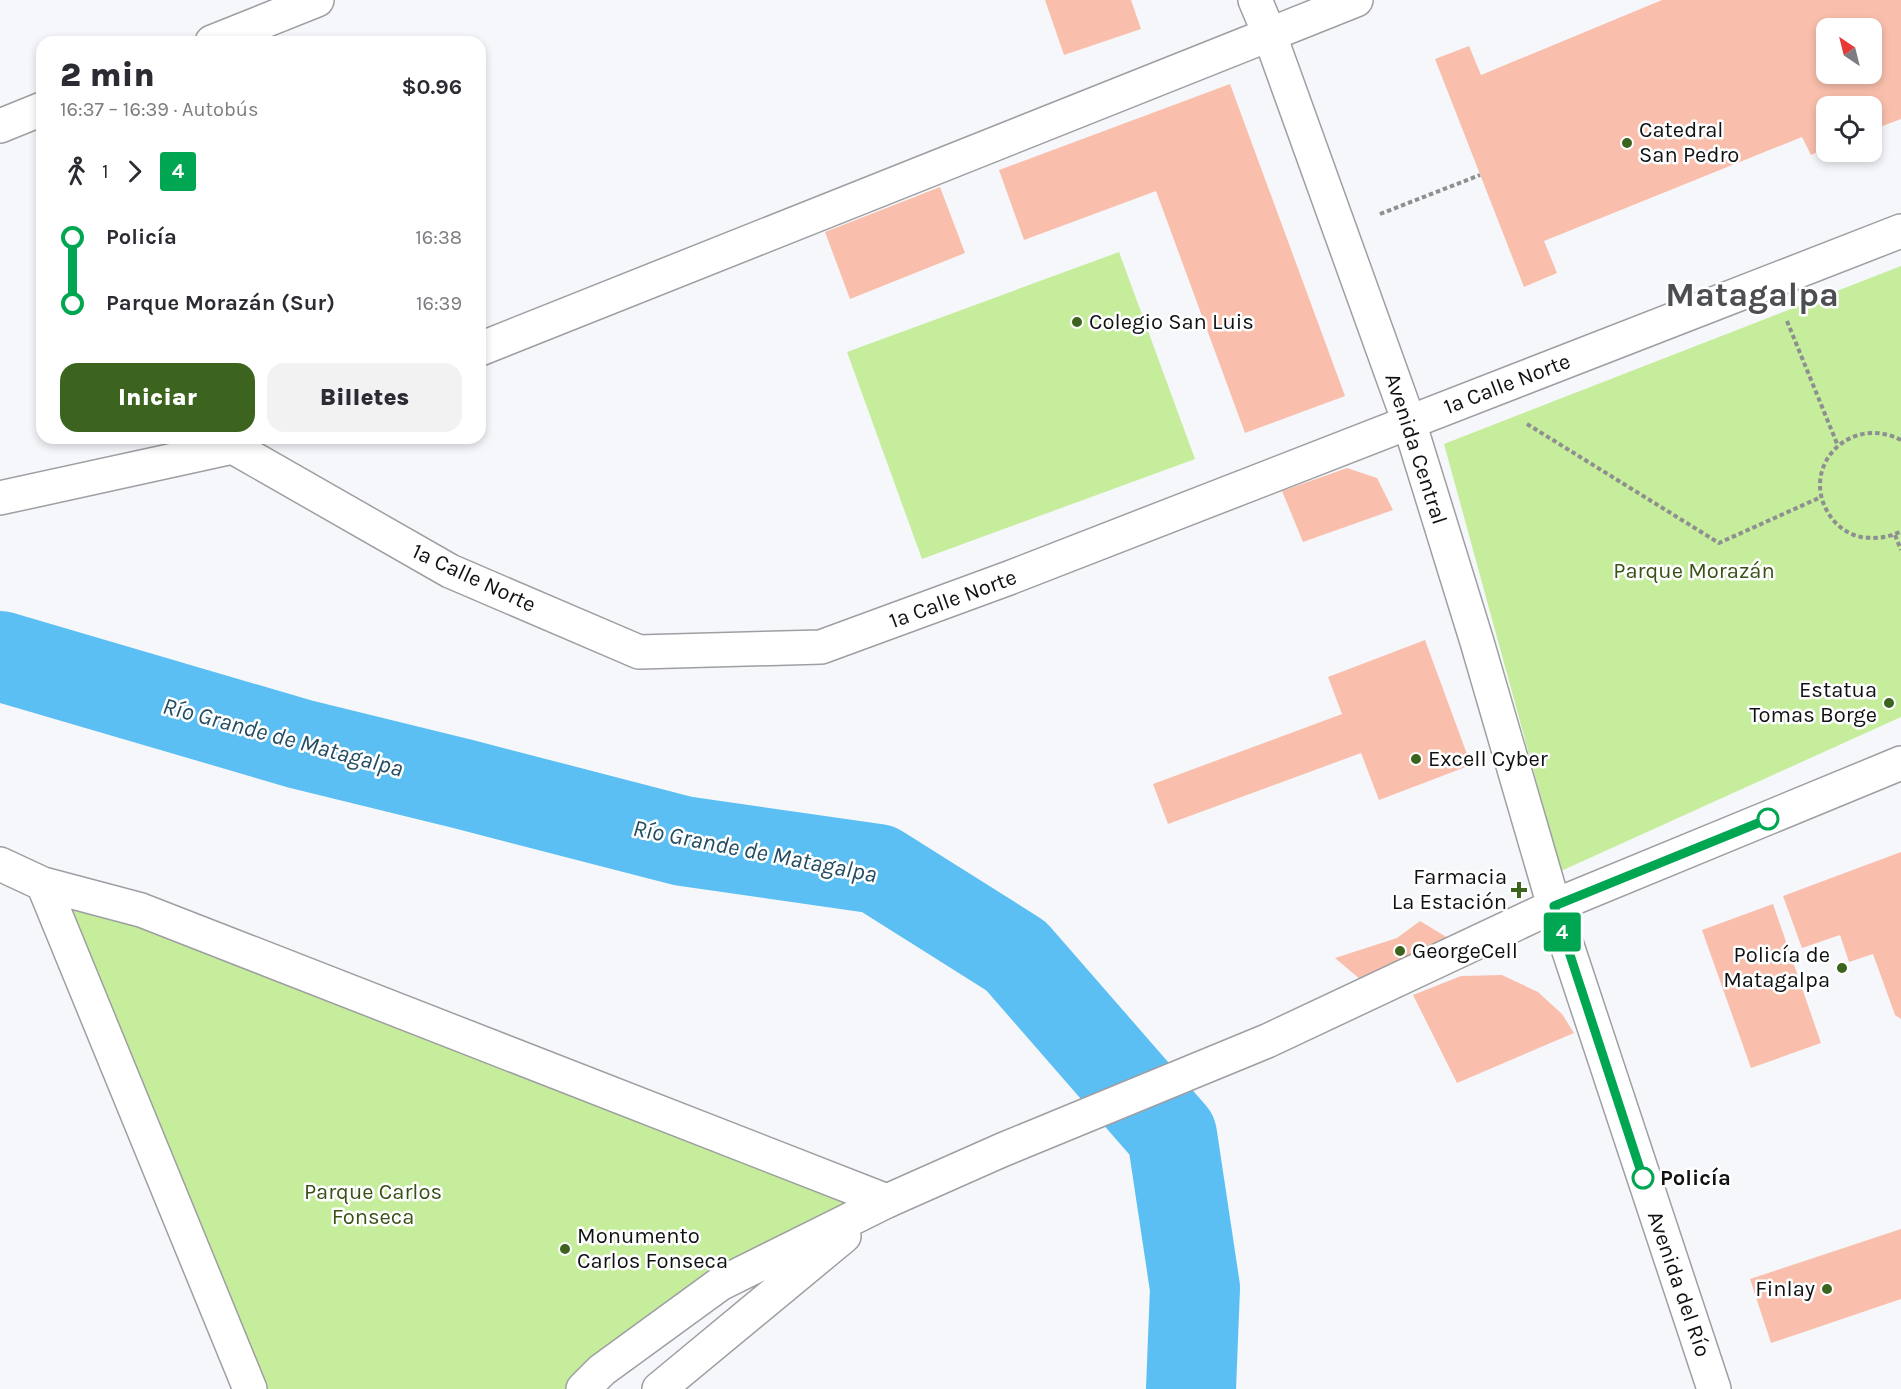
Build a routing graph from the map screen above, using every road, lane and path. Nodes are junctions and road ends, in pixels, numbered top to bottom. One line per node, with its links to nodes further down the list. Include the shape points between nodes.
1 (318, 0): 5 (street)
2 (1255, 0): 4 (street, Avenida Central)
3 (1356, 0): 4 (street)
4 (1269, 33): 12 (street); 14 (street, Avenida Central)
5 (227, 36)
6 (36, 112): 7 (street)
7 (0, 126)
8 (1480, 175): 9 (path)
9 (1392, 209)
10 (1901, 231): 11 (street, 1a Calle Norte)
11 (1771, 282): 13 (street, 1a Calle Norte); 18 (path)
12 (486, 347)
13 (1480, 395): 14 (street, 1a Calle Norte); 19 (path, via 1719,543)
14 (1409, 422): 17 (street, 1a Calle Norte, via 821,647 639,652 450,571); 27 (street, Avenida Central)
15 (1901, 440): 18 (path, via 1871,432 1853,436)
16 (240, 444): 20 (street, 1a Calle Norte)
17 (246, 444)
18 (1838, 446): 19 (path, via 1826,460 1820,478)
19 (1821, 497): 22 (path, via 1840,528 1857,537)
20 (0, 498)
21 (1901, 531): 22 (path)
22 (1895, 535): 23 (path)
23 (1901, 550)
24 (1901, 764): 27 (street)
25 (0, 864): 26 (street)
26 (43, 884): 28 (street, via 141,909); 29 (street)
27 (1554, 906): 28 (street, via 1267,1041); 32 (street, Avenida del Río)
28 (887, 1201): 30 (street, via 720,1284 602,1370); 31 (street)
29 (250, 1389)
30 (583, 1389)
31 (659, 1389)
32 (1714, 1389)

